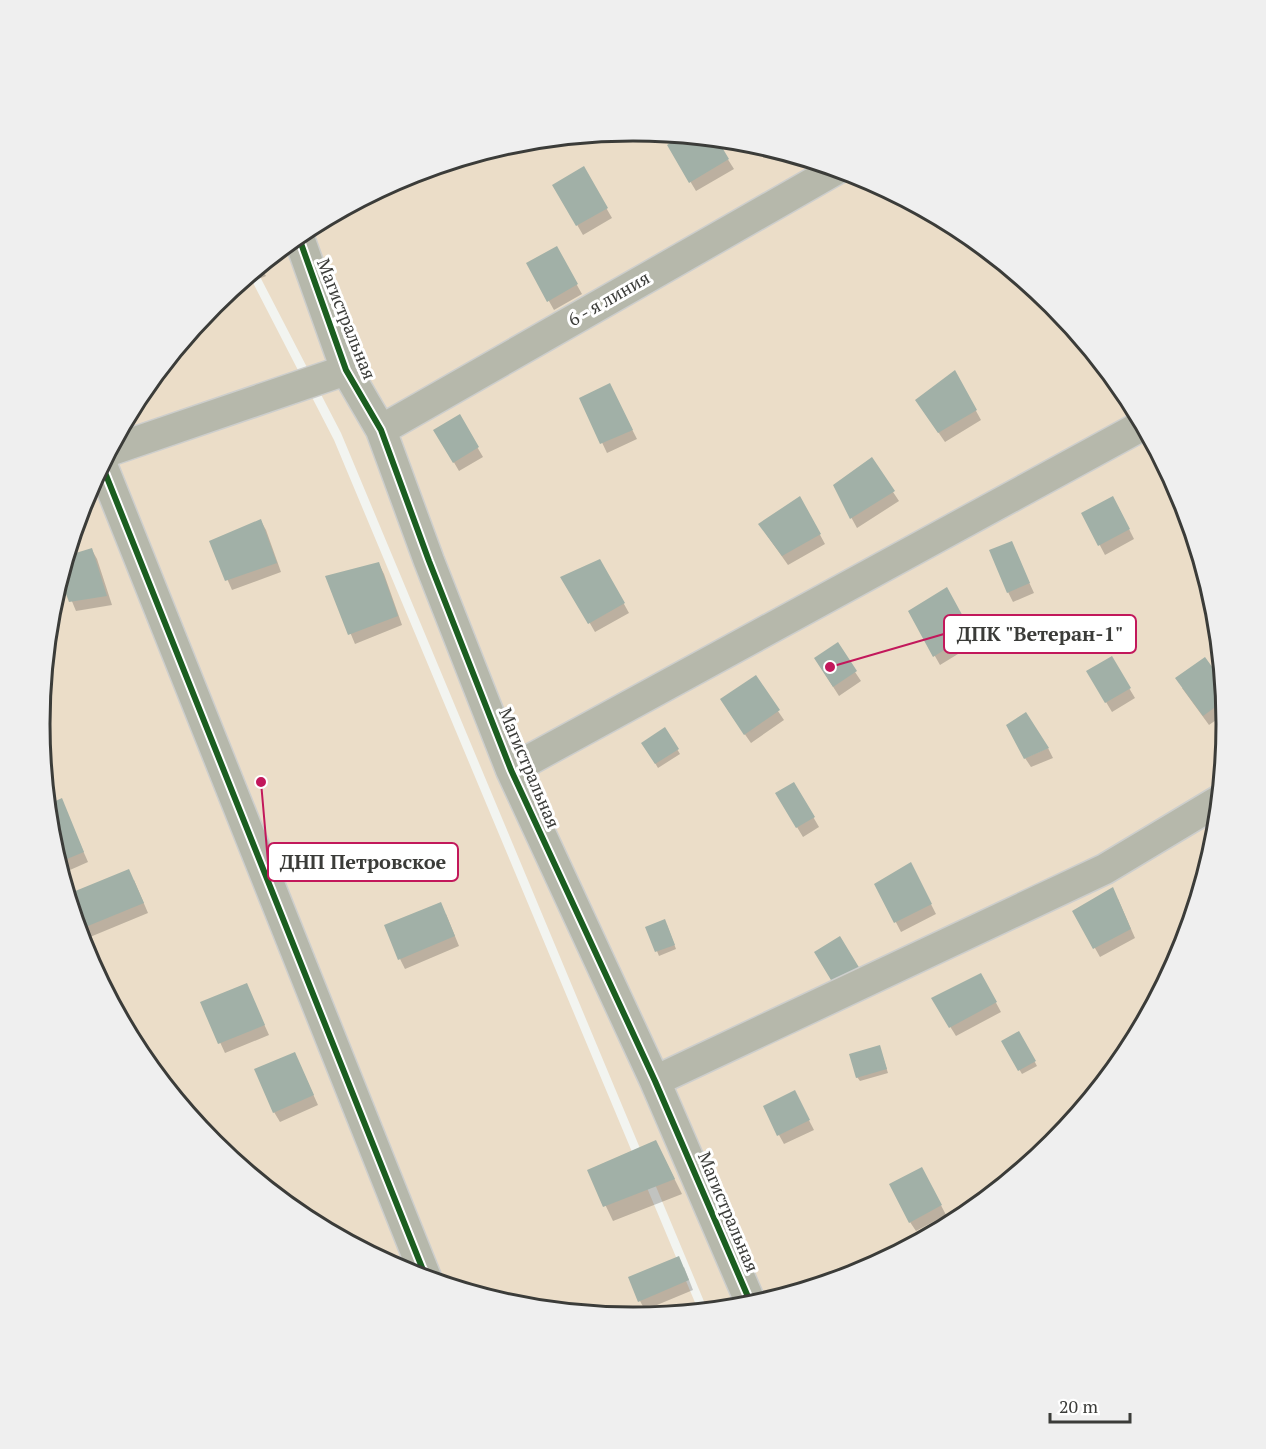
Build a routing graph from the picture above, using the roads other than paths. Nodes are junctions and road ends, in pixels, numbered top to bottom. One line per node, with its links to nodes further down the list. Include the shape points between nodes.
1 (828, 174): 5 (street, 6 - я линия)
2 (301, 245): 3 (street, Магистральная)
3 (346, 370): 5 (street, Магистральная); 6 (street)
4 (1136, 429): 8 (street)
5 (381, 430): 8 (street, Магистральная)
6 (120, 447)
7 (106, 475): 11 (street)
8 (511, 770): 10 (street, Магистральная)
9 (1211, 805): 10 (street, via 1105,869)
10 (655, 1081): 12 (street, Магистральная)
11 (422, 1269)
12 (748, 1297)

